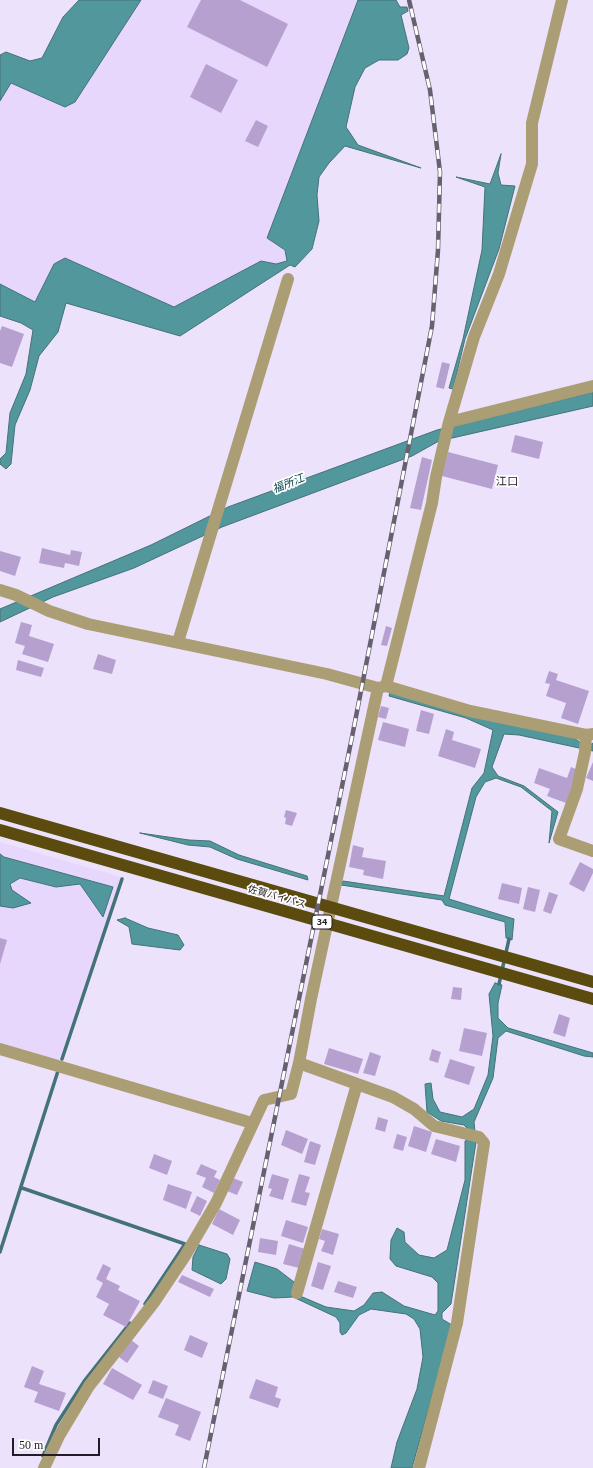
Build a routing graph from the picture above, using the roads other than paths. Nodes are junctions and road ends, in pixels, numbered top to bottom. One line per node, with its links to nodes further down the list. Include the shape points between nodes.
1 (562, 0): 4 (street, via 532,123 532,164 499,274 474,337)
2 (288, 279): 6 (street)
3 (593, 386): 4 (street)
4 (449, 422): 7 (street, via 432,503)
5 (0, 590): 6 (street, via 88,624)
6 (178, 642): 7 (street)
7 (382, 687): 8 (street, via 470,711); 15 (street, via 311,999)
8 (589, 736): 11 (street, via 577,789 559,838)
9 (0, 813): 12 (highway, 佐賀バイパス / 34)
10 (0, 830): 13 (highway, 佐賀バイパス / 34)
11 (593, 851)
12 (593, 982)
13 (593, 999)
14 (0, 1049): 17 (street)
15 (299, 1063): 16 (street); 17 (street, via 290,1094 264,1100)
16 (357, 1084): 18 (street); 20 (street, via 393,1097 414,1109 434,1126 479,1137 484,1143 458,1323)
17 (252, 1123): 19 (street, via 216,1203 185,1256 89,1386 59,1436)
18 (297, 1293)
19 (44, 1468)
20 (419, 1468)

